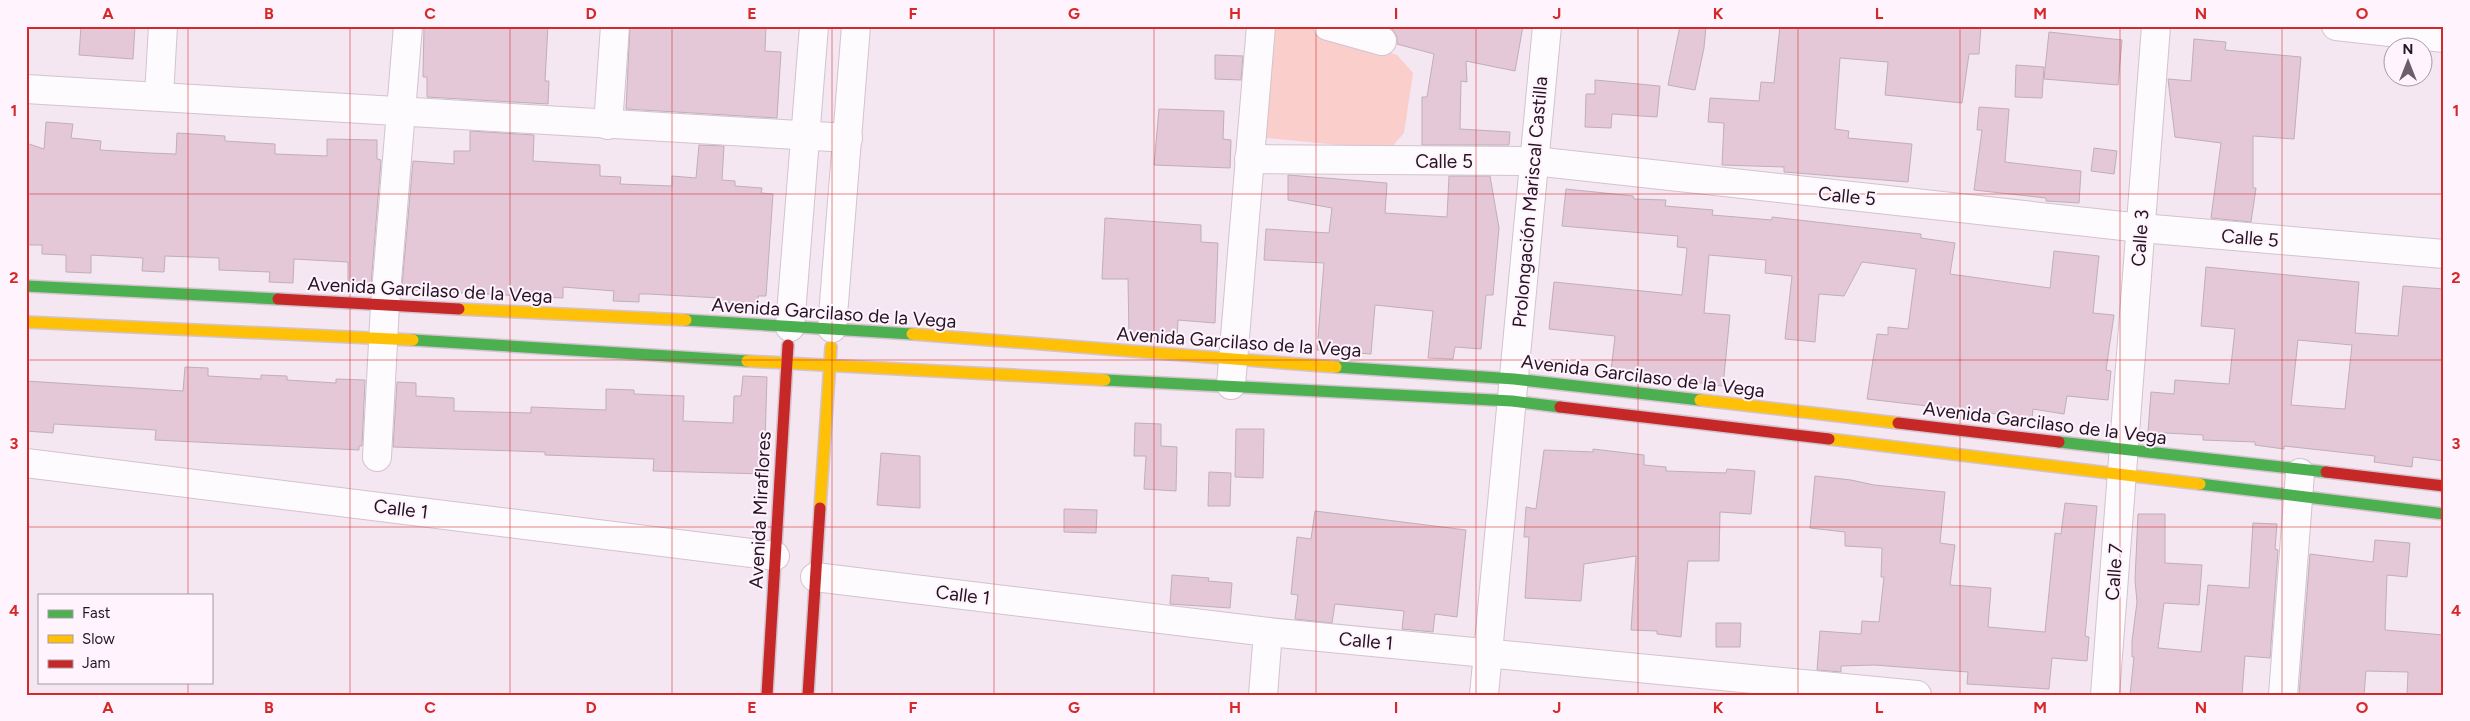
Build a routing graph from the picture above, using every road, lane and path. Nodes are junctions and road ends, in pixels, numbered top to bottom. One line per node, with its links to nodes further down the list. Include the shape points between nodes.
1 (163, 26): 14 (street)
2 (408, 26): 15 (street)
3 (615, 26): 16 (street)
4 (814, 26): 17 (street)
5 (856, 26): 18 (street)
6 (1261, 26): 19 (street)
7 (1328, 26): 12 (street)
8 (1547, 26): 20 (street, Prolongación Mariscal Castilla)
9 (2156, 26): 21 (street, Calle 3)
10 (2336, 26): 11 (street)
11 (2444, 38)
12 (1382, 41)
13 (26, 89): 14 (street)
14 (159, 96): 15 (street)
15 (402, 112): 16 (street); 24 (street)
16 (608, 125): 17 (street)
17 (806, 135): 18 (street); 26 (street)
18 (848, 138): 27 (street)
19 (1249, 158): 20 (street, Calle 5); 31 (street)
20 (1534, 161): 21 (street, Calle 5); 32 (street, Prolongación Mariscal Castilla)
21 (2141, 228): 22 (street, Calle 5); 34 (street, Calle 3)
22 (2444, 254)
23 (26, 286): 24 (street, Avenida Garcilaso de la Vega)
24 (385, 305): 26 (street, Avenida Garcilaso de la Vega); 28 (street)
25 (26, 322): 28 (street, Avenida Garcilaso de la Vega)
26 (790, 326): 27 (street, Avenida Garcilaso de la Vega); 29 (street, Avenida Miraflores)
27 (832, 328): 30 (street); 31 (street, Avenida Garcilaso de la Vega)
28 (384, 338): 29 (street, Avenida Garcilaso de la Vega); 33 (street)
29 (787, 363): 30 (street, Avenida Garcilaso de la Vega); 39 (street, Avenida Miraflores)
30 (829, 366): 31 (street, Avenida Garcilaso de la Vega); 40 (street)
31 (1232, 373): 32 (street, Avenida Garcilaso de la Vega); 32 (street, Avenida Garcilaso de la Vega)
32 (1513, 390): 34 (street, Avenida Garcilaso de la Vega); 34 (street, Avenida Garcilaso de la Vega); 42 (street, Prolongación Mariscal Castilla)
33 (377, 458)
34 (2123, 462): 36 (street, Avenida Garcilaso de la Vega); 36 (street, Avenida Garcilaso de la Vega); 49 (street, Calle 7)
35 (26, 463): 39 (street, Calle 1)
36 (2299, 483): 37 (street, Avenida Garcilaso de la Vega); 38 (street, Avenida Garcilaso de la Vega); 50 (street)
37 (2444, 486)
38 (2444, 514)
39 (775, 556): 44 (street, Avenida Miraflores)
40 (815, 577): 41 (street, Calle 1); 45 (street)
41 (1268, 632): 42 (street, Calle 1); 46 (street)
42 (1489, 652): 43 (street, Calle 1); 47 (street, Prolongación Mariscal Castilla)
43 (1832, 690): 48 (street, Calle 1)
44 (767, 695)
45 (808, 695)
46 (1263, 695)
47 (1484, 695)
48 (1917, 695)
49 (2105, 695)
50 (2283, 695)

